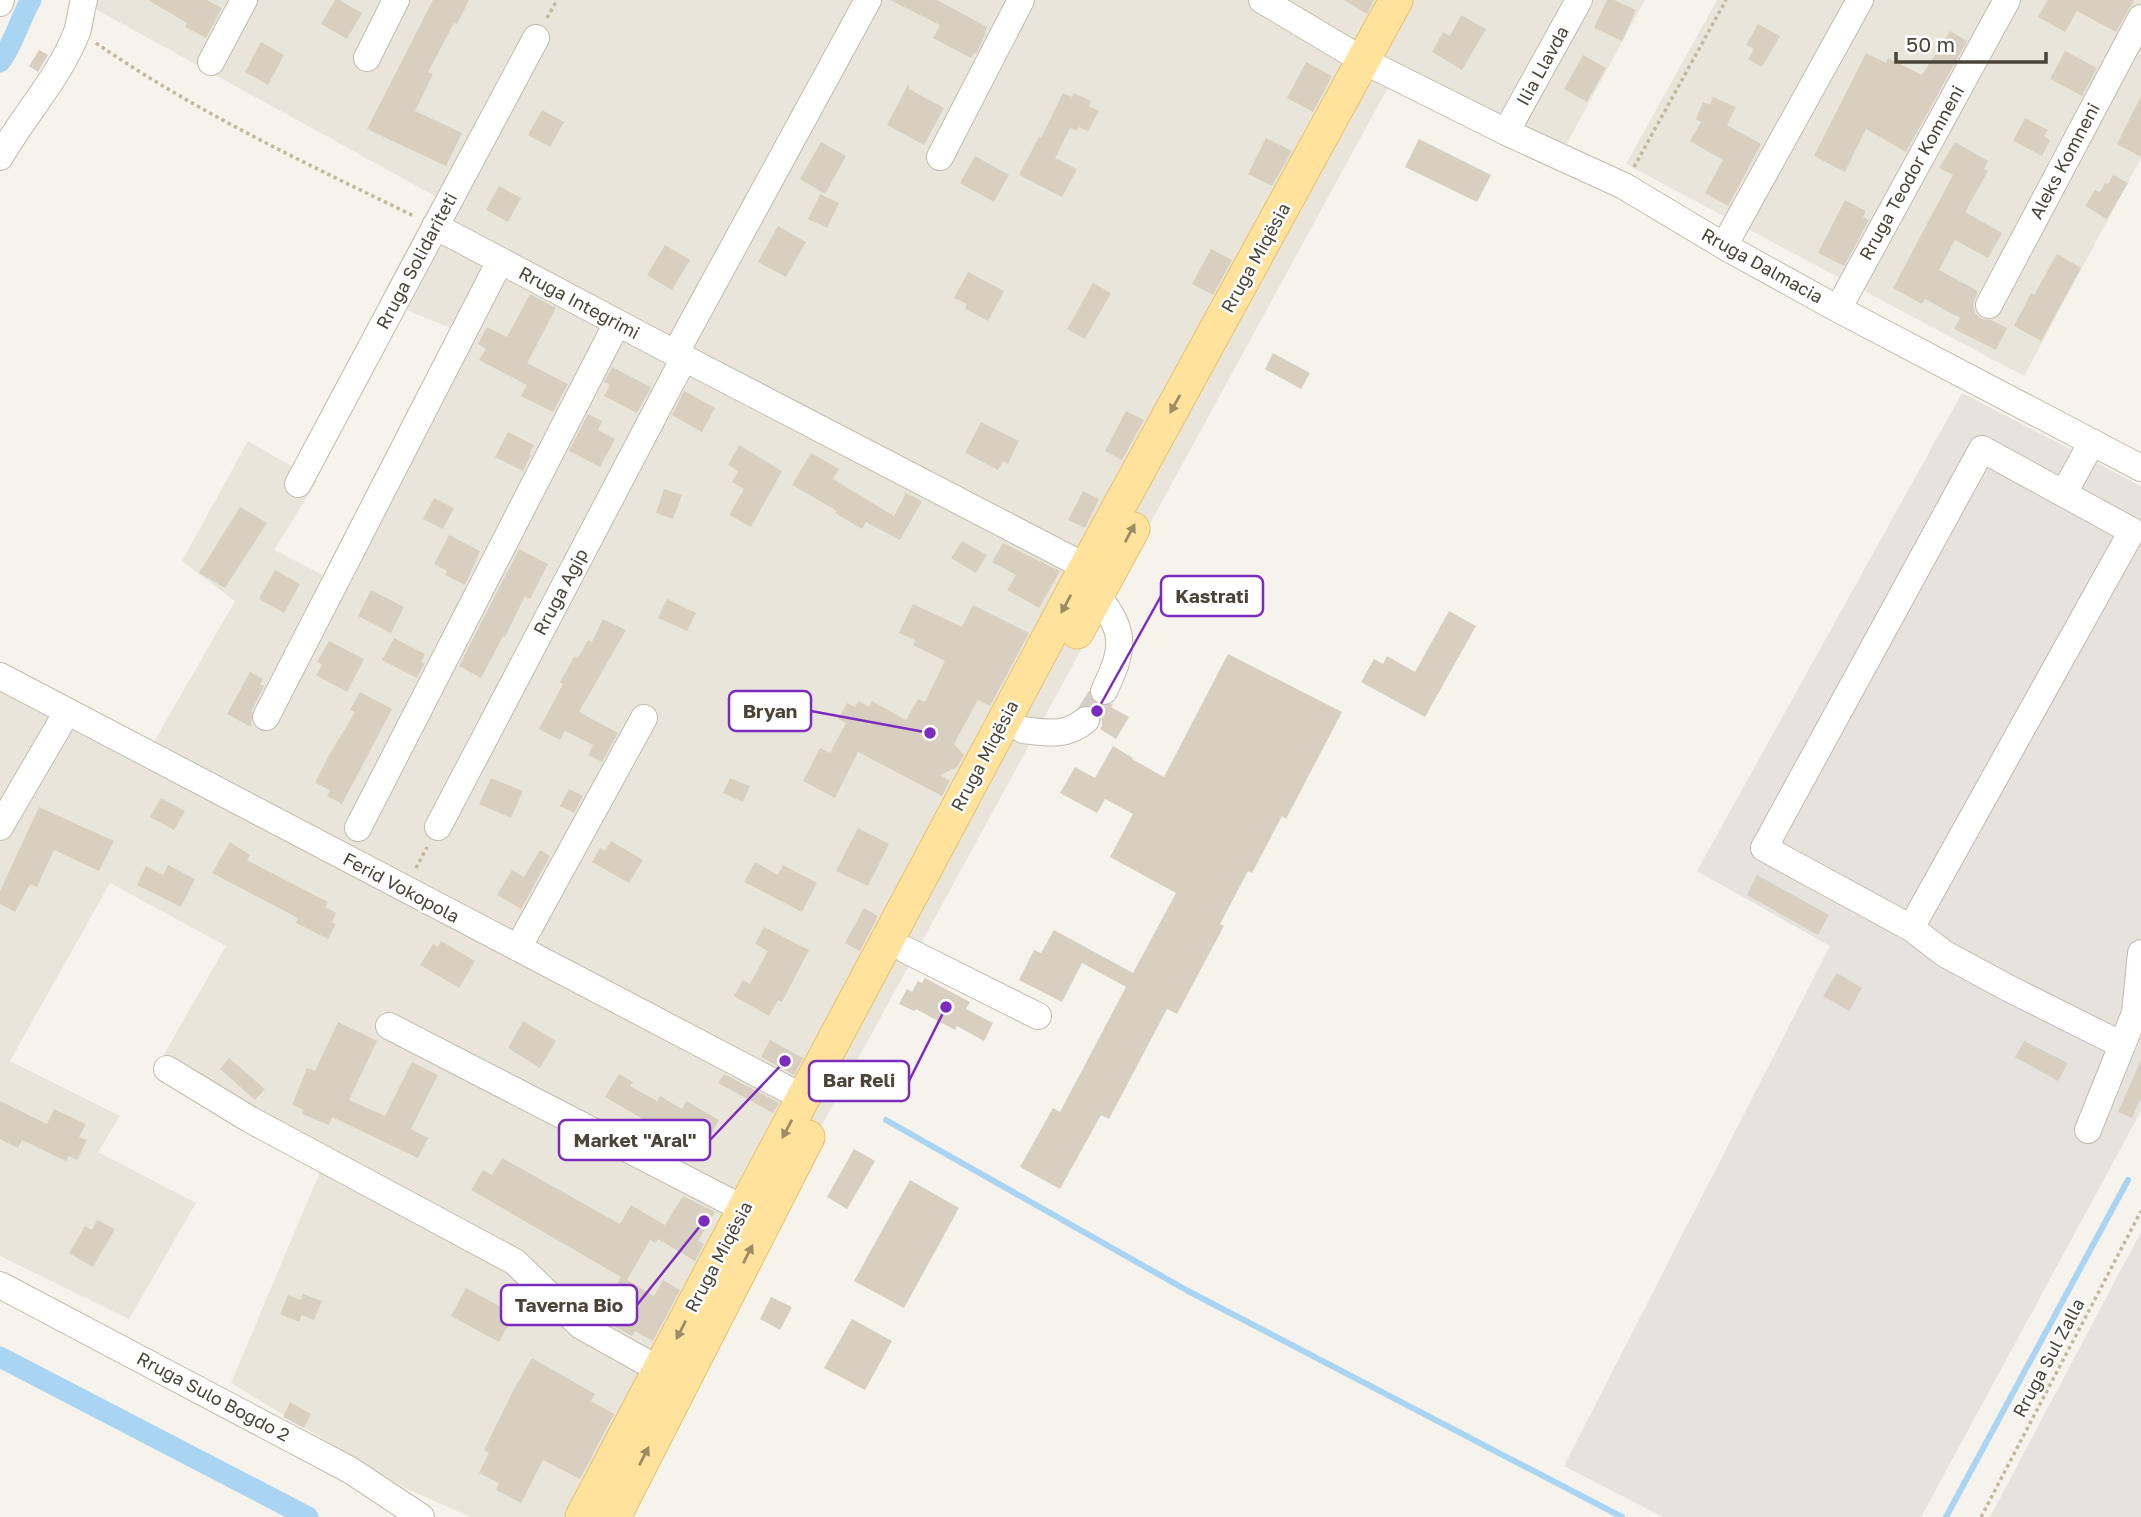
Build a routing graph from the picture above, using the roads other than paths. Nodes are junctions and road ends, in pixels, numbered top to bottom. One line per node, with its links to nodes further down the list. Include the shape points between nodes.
1 (84, 0): 18 (street, via 77,31 49,85)
2 (244, 0): 15 (street)
3 (396, 0): 14 (street)
4 (868, 0): 26 (street, Rruga Agip)
5 (1021, 0): 19 (street)
6 (1262, 0): 16 (street, Rruga Dalmacia)
7 (1396, 0): 16 (main road, Rruga Miqësia)
8 (1418, 0): 16 (main road, Rruga Miqësia)
9 (1579, 0): 17 (street, Ilia Llavda)
10 (1860, 0): 21 (street)
11 (2007, 0): 24 (street, Rruga Teodor Komneni)
12 (2141, 18): 23 (street, Aleks Komneni)
13 (536, 38): 20 (street, Rruga Solidariteti)
14 (367, 58)
15 (211, 62)
16 (1373, 65): 17 (street, Rruga Dalmacia); 31 (main road, Rruga Miqësia)
17 (1506, 132): 21 (street, Rruga Dalmacia, via 1624,186)
18 (0, 157)
19 (940, 157)
20 (435, 226): 22 (street, Rruga Integrimi); 29 (street, Rruga Solidariteti)
21 (1724, 246): 24 (street, Rruga Dalmacia)
22 (500, 261): 25 (street, Rruga Integrimi); 35 (street)
23 (1989, 305)
24 (1838, 309): 27 (street, Rruga Dalmacia)
25 (617, 323): 26 (street, Rruga Integrimi); 41 (street)
26 (680, 356): 31 (street, Rruga Integrimi); 40 (street, Rruga Agip)
27 (2092, 442): 28 (street, Rruga Dalmacia); 30 (street)
28 (2141, 468)
29 (298, 484)
30 (2064, 493): 42 (street, via 2132,531); 42 (street, via 1982,449 1764,848)
31 (1091, 581): 33 (street, via 1119,635 1117,663); 38 (main road, Rruga Miqësia); 50 (main road, Rruga Miqësia, one-way to 50)
32 (0, 676): 34 (street, Ferid Vokopola)
33 (1104, 691)
34 (67, 712): 39 (street); 43 (street, Ferid Vokopola)
35 (267, 717)
36 (644, 718): 43 (street)
37 (1086, 720): 38 (street, via 1061,734)
38 (1023, 730): 44 (main road, Rruga Miqësia)
39 (0, 827)
40 (438, 827)
41 (358, 828)
42 (1911, 928): 48 (street, via 1945,954)
43 (518, 948): 50 (street, Ferid Vokopola)
44 (906, 950): 46 (street); 57 (main road, Rruga Miqësia, one-way to 44)
45 (2141, 953): 48 (street, via 2135,1013)
46 (1038, 1016)
47 (388, 1026): 52 (street)
48 (2122, 1045): 51 (street)
49 (167, 1069): 54 (street, via 249,1119 515,1262 581,1326)
50 (804, 1098): 52 (main road, Rruga Miqësia, one-way to 52)
51 (2088, 1130)
52 (744, 1209): 54 (main road, Rruga Miqësia, one-way to 54)
53 (0, 1286): 55 (street, Rruga Sulo Bogdo 2, via 350,1470)
54 (660, 1370): 56 (main road, Rruga Miqësia)
55 (421, 1517)
56 (582, 1517)
57 (614, 1517)

